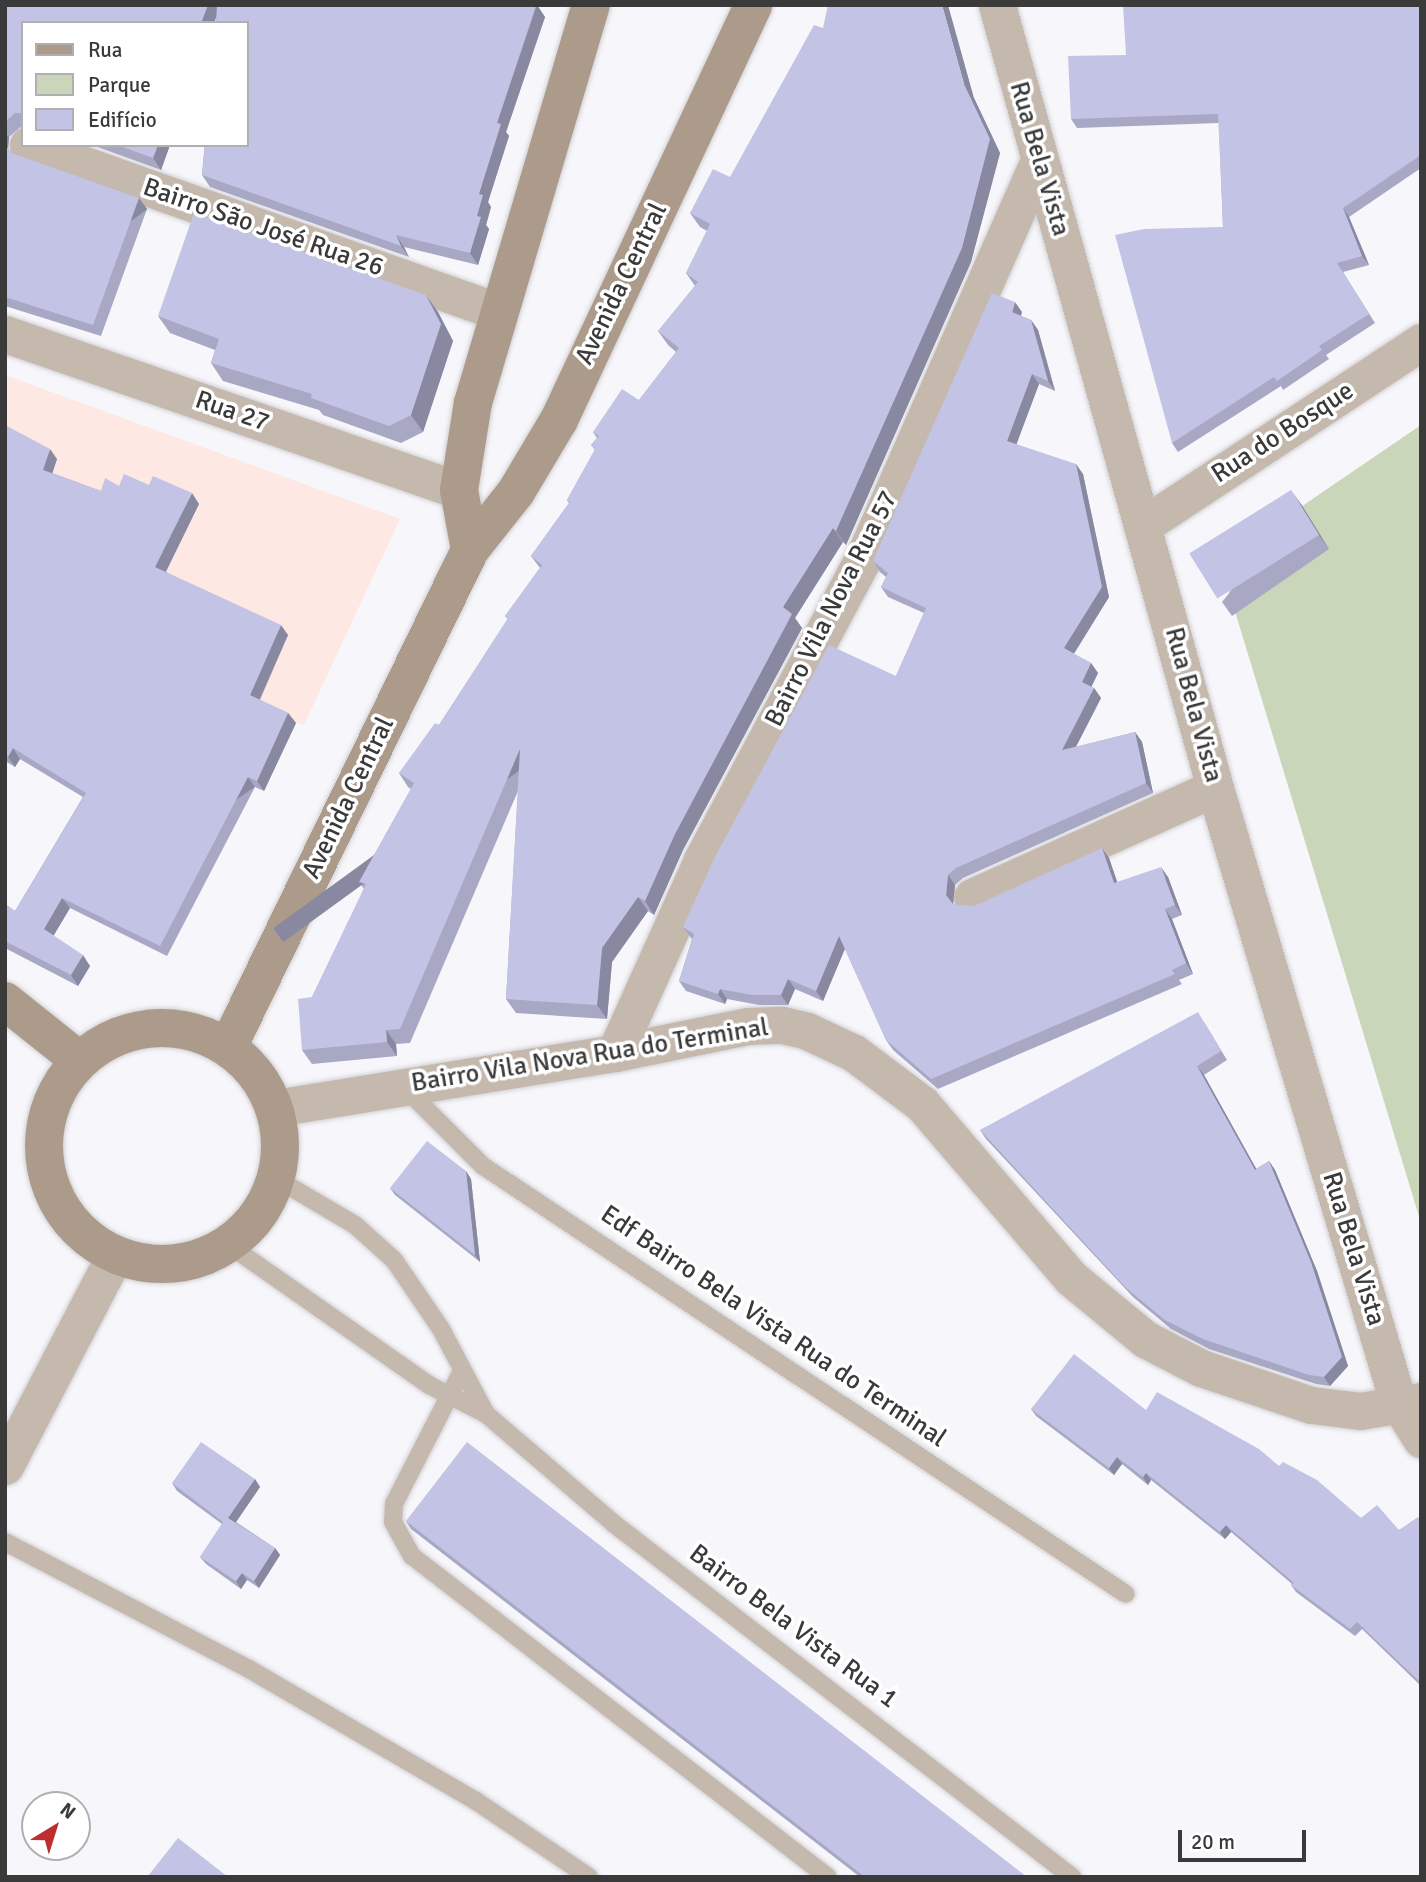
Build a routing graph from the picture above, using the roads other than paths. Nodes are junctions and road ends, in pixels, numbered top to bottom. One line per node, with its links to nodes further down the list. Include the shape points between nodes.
1 (591, 5): 6 (street)
2 (753, 5): 11 (street, Avenida Central, via 559,420 516,492)
3 (997, 5): 5 (street, Rua Bela Vista)
4 (33, 147): 6 (street, Bairro São José Rua 26)
5 (1039, 161): 10 (street, Rua Bela Vista); 16 (street, Bairro Vila Nova Rua 57, via 864,557 702,860)
6 (498, 311): 9 (street, via 473,403)
7 (5, 334): 9 (street, Rua 27)
8 (1421, 342): 10 (street, Rua do Bosque)
9 (458, 490): 11 (street)
10 (1145, 524): 12 (street, Rua Bela Vista)
11 (470, 550): 15 (street, Avenida Central)
12 (1215, 788): 13 (street); 25 (street, Rua Bela Vista)
13 (972, 897)
14 (5, 1001): 17 (street)
15 (228, 1047): 17 (street, via 191,1031 151,1027 112,1037); 19 (street, via 257,1074)
16 (615, 1053): 18 (street, Bairro Vila Nova Rua do Terminal); 25 (street, Bairro Vila Nova Rua do Terminal, via 748,1026 782,1025 829,1040 922,1104 1070,1278 1145,1339 1202,1368 1311,1405 1360,1411)
17 (79, 1060): 22 (street, via 59,1084 47,1112 42,1142 46,1172 59,1207 75,1226)
18 (404, 1087): 19 (street, Bairro Vila Nova Rua do Terminal); 30 (lane, Edf Bairro Bela Vista Rua do Terminal, via 483,1166)
19 (275, 1108): 20 (street, via 281,1143)
20 (277, 1180): 21 (street, via 258,1216); 23 (lane, via 355,1225 394,1259 441,1329)
21 (229, 1245): 22 (street, via 173,1265); 24 (lane)
22 (115, 1255): 28 (street)
23 (462, 1371): 24 (lane); 26 (lane)
24 (447, 1395): 26 (lane); 32 (lane, via 392,1510 393,1522 412,1556)
25 (1410, 1402): 27 (street, Rua Bela Vista)
26 (486, 1414): 33 (lane, Bairro Bela Vista Rua 1, via 613,1523)
27 (1421, 1439)
28 (5, 1465)
29 (5, 1542): 31 (lane, via 249,1669 476,1801)
30 (1126, 1594)
31 (589, 1877)
32 (828, 1877)
33 (1072, 1877)

